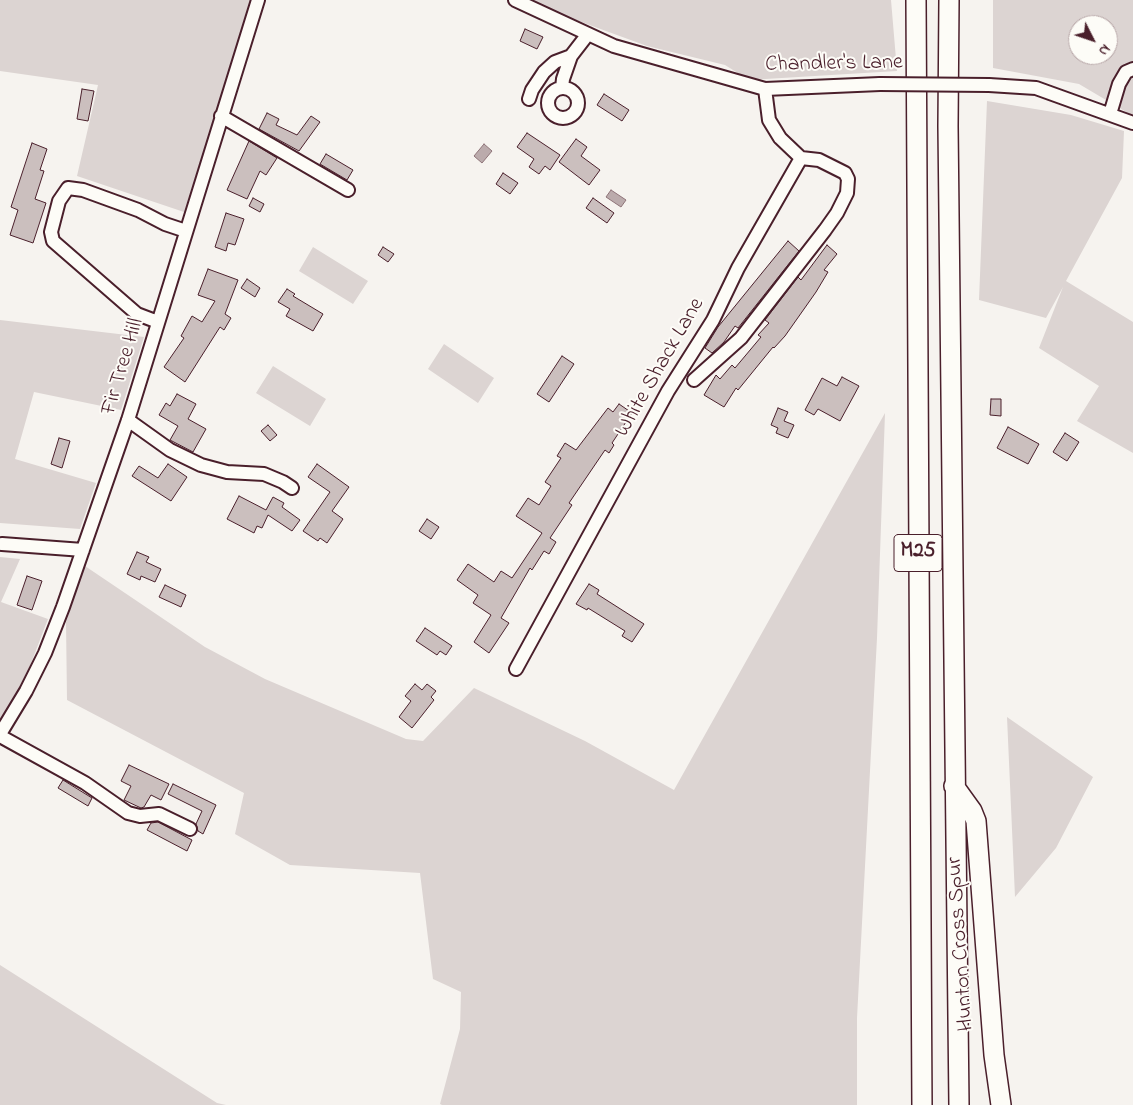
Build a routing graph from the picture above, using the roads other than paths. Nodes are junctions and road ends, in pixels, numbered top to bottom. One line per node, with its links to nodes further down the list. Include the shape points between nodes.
1 (258, 0): 12 (street, Fir Tree Hill)
2 (515, 0): 5 (street, Chandler's Lane)
3 (916, 0): 27 (highway, M25)
4 (949, 0): 25 (highway, M25)
5 (588, 34): 6 (street); 9 (street, Chandler's Lane, via 614,46)
6 (571, 56): 8 (street); 10 (street, via 555,62 544,72)
7 (1133, 69): 11 (street, via 1126,72 1119,84)
8 (562, 88)
9 (765, 89): 11 (street, Chandler's Lane, bridge, via 880,84 1036,88); 14 (street, via 769,120 780,138)
10 (529, 99)
11 (1110, 114): 13 (street, Chandler's Lane)
12 (221, 116): 15 (street); 16 (street, Fir Tree Hill)
13 (1133, 123)
14 (801, 158): 18 (street, via 819,160 845,173 847,193 829,224 741,338); 23 (street, White Shack Lane, via 738,268 713,320 668,391)
15 (348, 190)
16 (186, 231): 17 (street, Fir Tree Hill); 17 (street, via 83,190 68,188 59,201 51,232 53,241 137,314)
17 (158, 322): 19 (street, Fir Tree Hill)
18 (694, 380)
19 (128, 420): 20 (street, via 170,450 201,465 227,472 264,474); 22 (street, Fir Tree Hill)
20 (292, 488)
21 (2, 544): 22 (street)
22 (83, 550): 24 (street, Fir Tree Hill, via 45,652)
23 (516, 669)
24 (0, 735): 26 (street, via 85,783 128,813 140,816 158,814)
25 (954, 786): 28 (highway, M25); 29 (highway, Hunton Cross Spur, via 976,821 994,1055)
26 (190, 829)
27 (922, 1105)
28 (959, 1105)
29 (1001, 1105)

